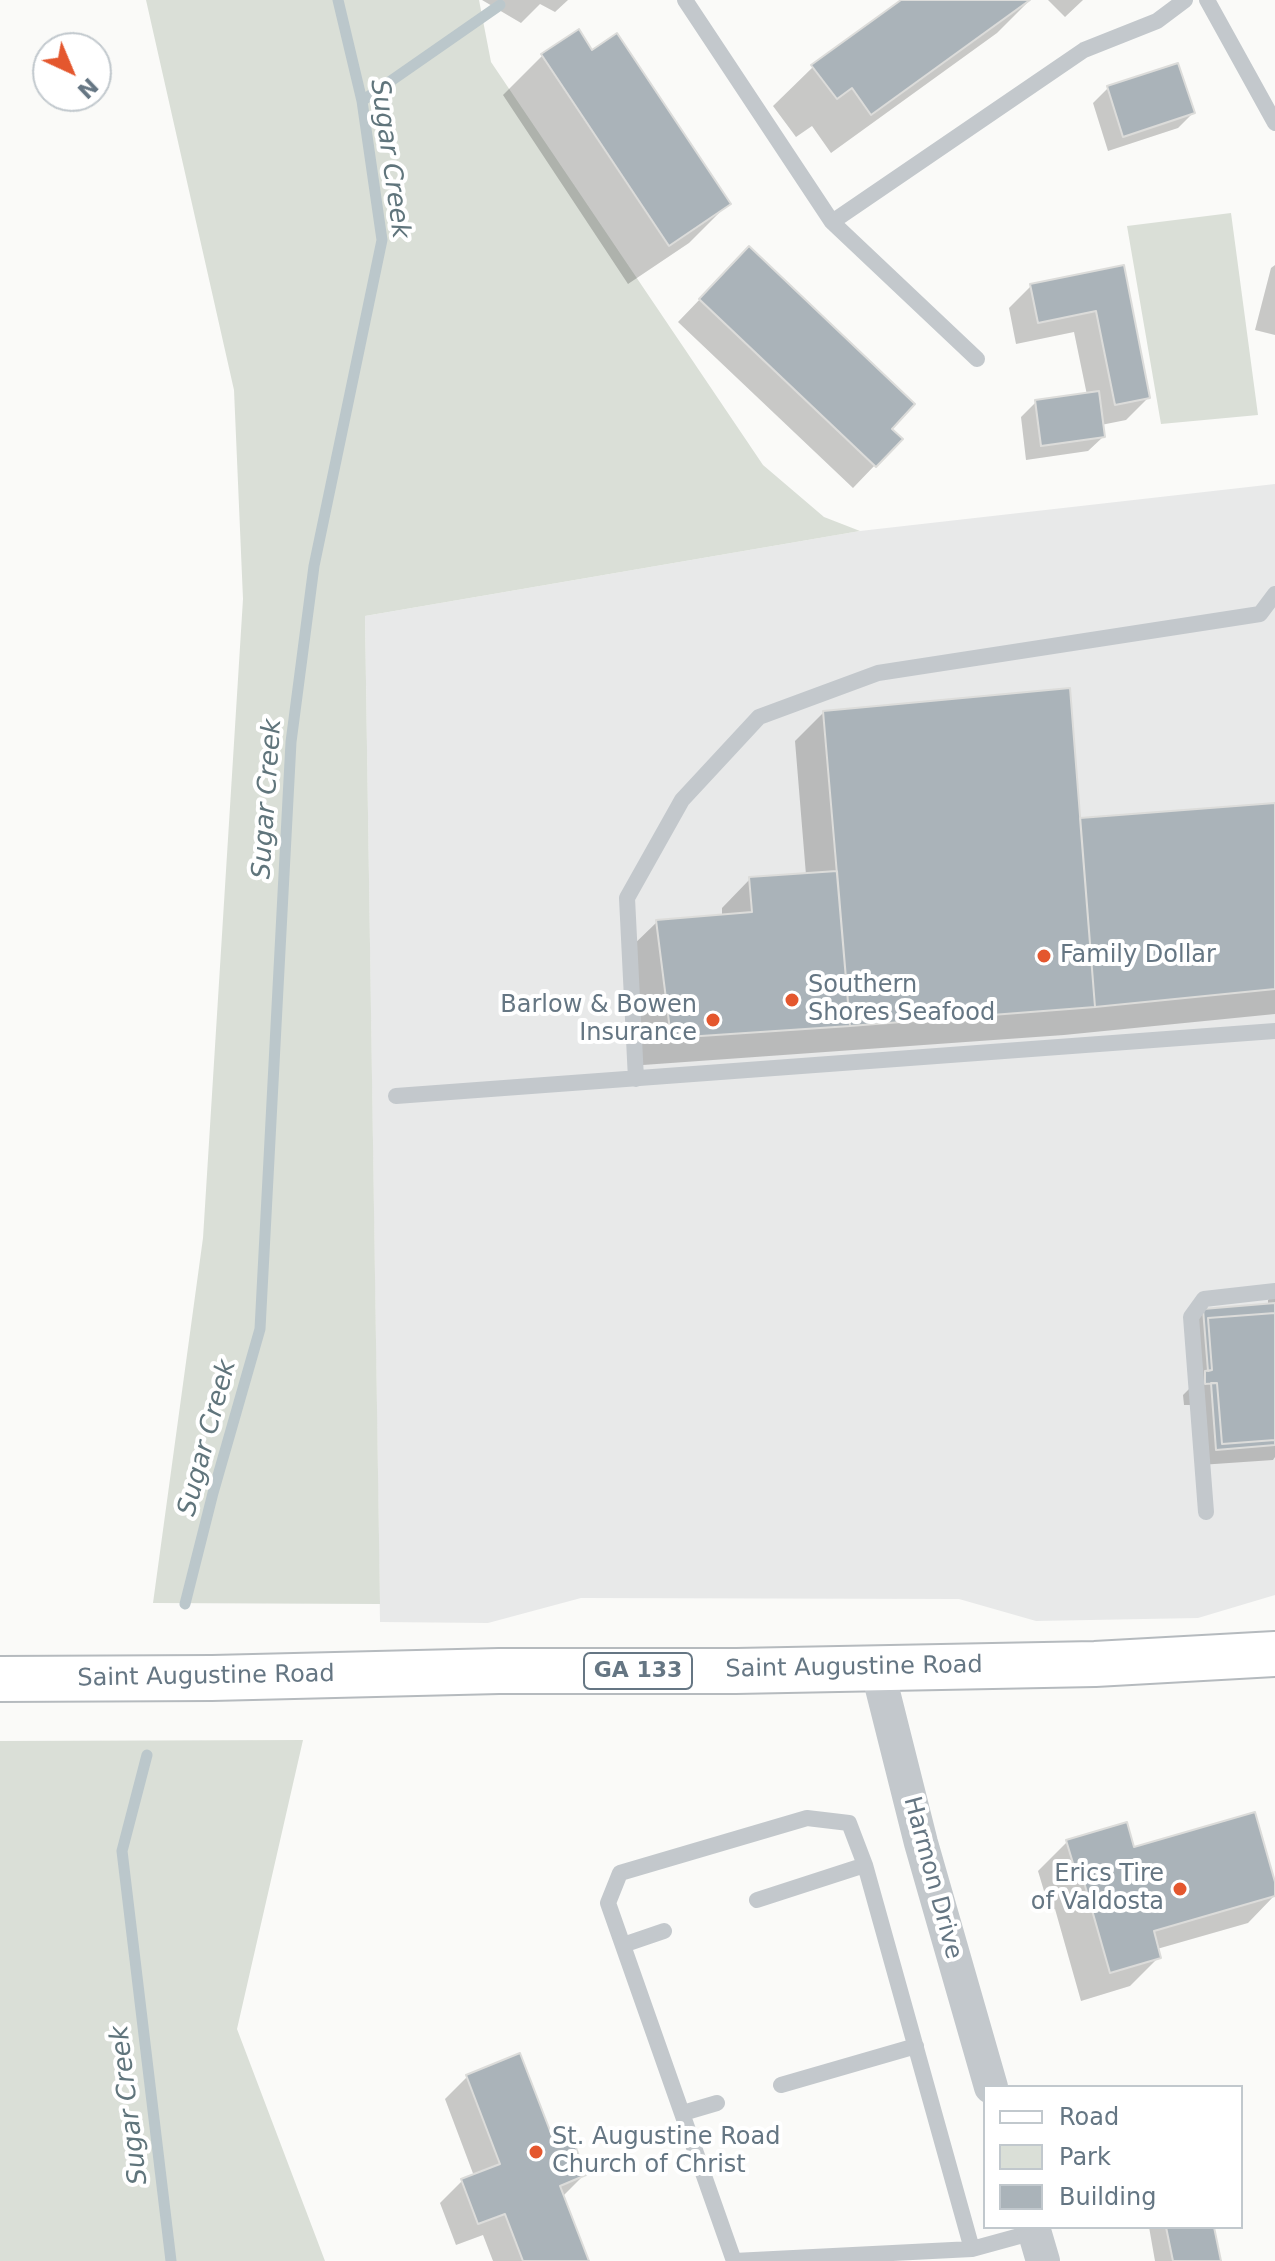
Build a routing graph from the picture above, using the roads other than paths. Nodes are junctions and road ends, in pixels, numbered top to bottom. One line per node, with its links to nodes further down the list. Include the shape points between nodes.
1 (685, 0): 5 (lane)
2 (1185, 0): 5 (lane, via 1157,21 1084,50)
3 (1207, 0): 4 (lane)
4 (1275, 123)
5 (832, 222): 6 (lane)
6 (977, 359)
7 (1275, 594): 9 (lane, via 1260,614 878,673 759,717 682,800 627,898)
8 (1275, 1031): 9 (lane)
9 (636, 1079): 10 (lane)
10 (396, 1096)
11 (1275, 1291): 12 (lane, via 1204,1299 1191,1317)
12 (1206, 1512)
13 (1275, 1654): 14 (main road, Saint Augustine Road / GA 133)
14 (877, 1668): 15 (main road, Saint Augustine Road / GA 133); 22 (street, Harmon Drive)
15 (0, 1679)
16 (865, 1865): 17 (lane); 19 (lane, via 849,1823 807,1818 620,1873 608,1903); 20 (lane)
17 (757, 1900)
18 (664, 1931): 19 (lane)
19 (623, 1945): 24 (lane)
20 (916, 2046): 21 (lane); 26 (lane)
21 (781, 2085)
22 (990, 2085)
23 (717, 2103): 24 (lane)
24 (683, 2113): 26 (lane, via 734,2261)
25 (1037, 2240): 26 (lane)
26 (972, 2249)

